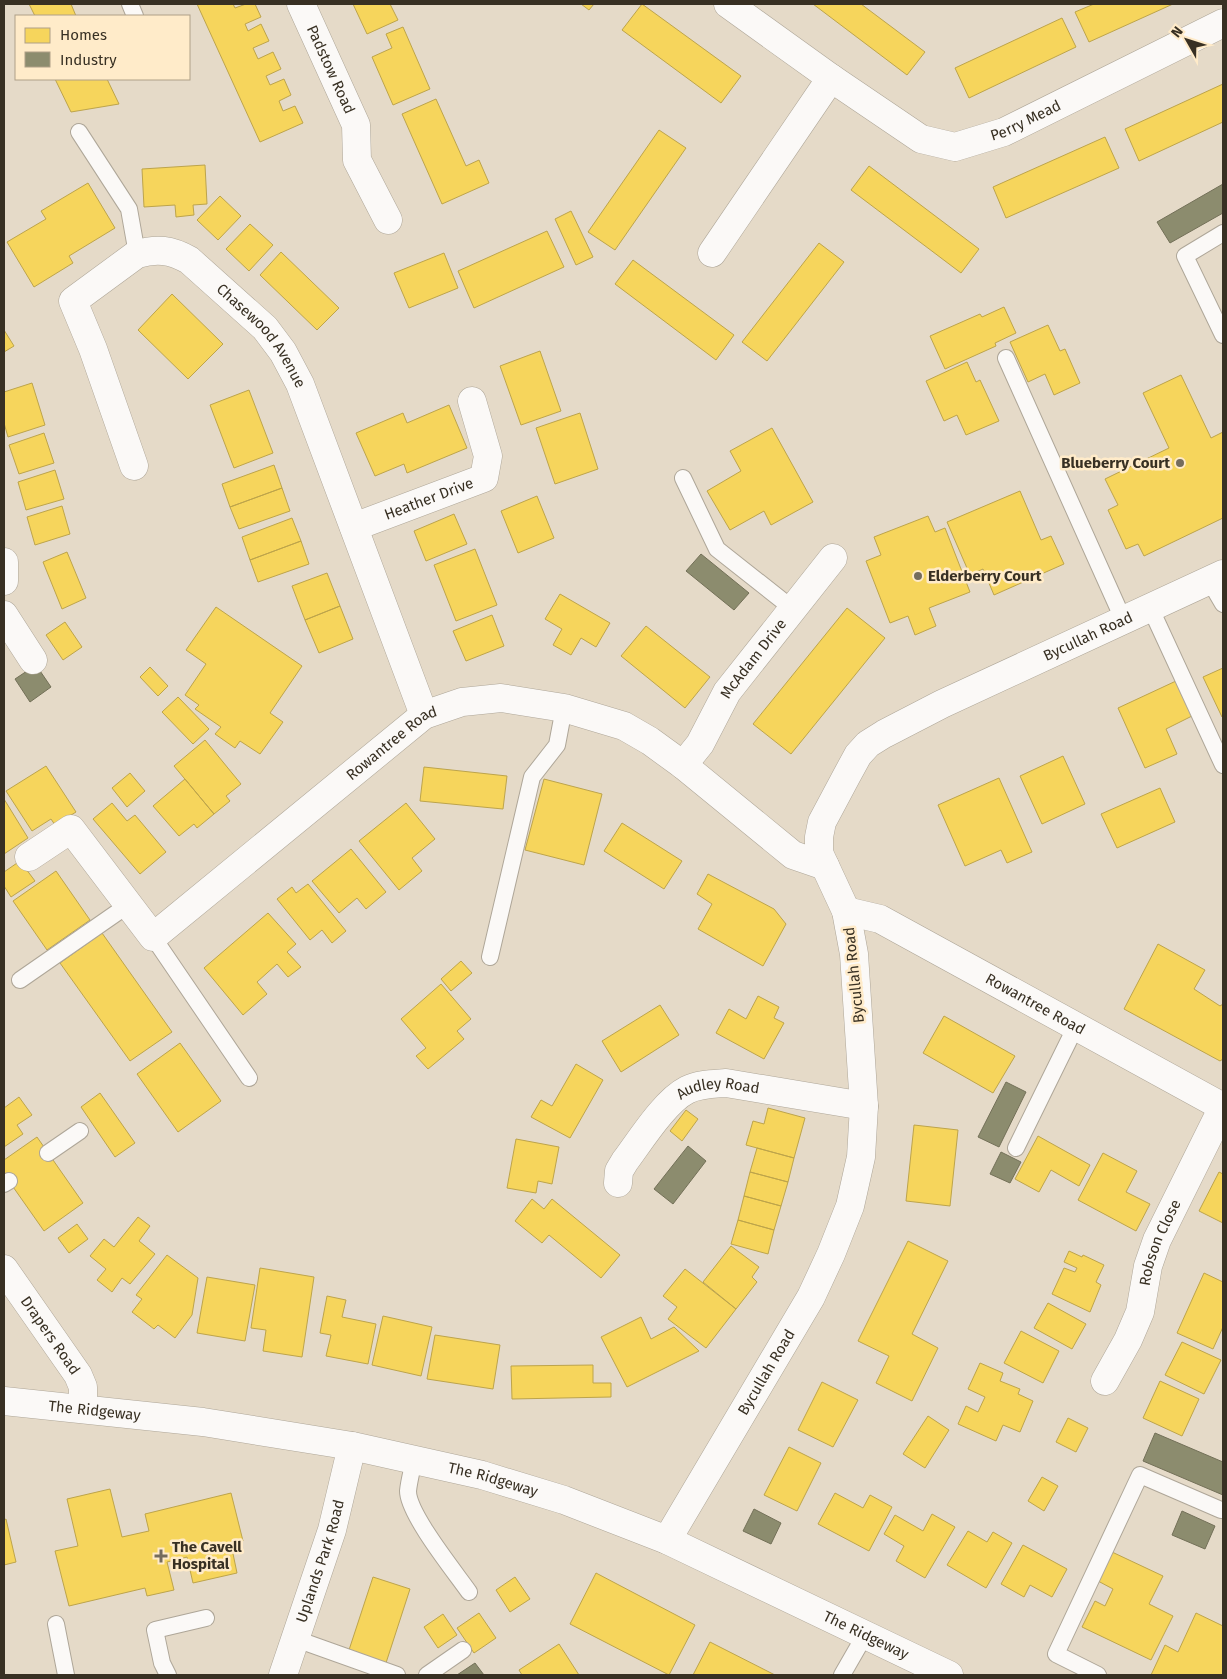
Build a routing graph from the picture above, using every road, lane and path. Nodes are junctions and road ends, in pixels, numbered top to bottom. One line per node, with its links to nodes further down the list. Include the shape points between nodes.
1 (301, 4): 6 (street, Padstow Road, via 356,125 357,160)
2 (728, 4): 4 (street, Perry Mead)
3 (1223, 23): 4 (street, Perry Mead, via 1004,132 955,147 921,139)
4 (831, 78): 8 (street)
5 (78, 132): 9 (lane, via 129,209)
6 (388, 220)
7 (1223, 233): 10 (lane, via 1185,256)
8 (712, 253)
9 (137, 254): 13 (street, Chasewood Avenue, via 73,301 94,349); 15 (street, Chasewood Avenue, via 164,250 189,260 265,328 284,352 300,384)
10 (1223, 335)
11 (1006, 358): 24 (lane)
12 (472, 400): 15 (street, Heather Drive, via 488,456 484,478)
13 (134, 466)
14 (683, 478): 22 (lane, via 717,549)
15 (354, 527): 27 (street, Chasewood Avenue)
16 (833, 558): 22 (street, McAdam Drive)
17 (4, 562): 19 (street)
18 (1216, 577): 20 (lane); 21 (street, Bycullah Road)
19 (4, 581)
20 (1223, 604)
21 (1150, 607): 24 (street, Bycullah Road); 29 (lane)
22 (793, 609): 28 (street, McAdam Drive, via 727,692 700,744)
23 (4, 615): 25 (street)
24 (1123, 619): 31 (street, Bycullah Road, via 942,704 868,744 854,762 822,822 819,853)
25 (33, 660)
26 (564, 708): 27 (street, Rowantree Road, via 501,698 462,702); 28 (street, Rowantree Road, via 624,726); 35 (lane, via 557,745 532,777)
27 (424, 715): 34 (street, Rowantree Road)
28 (683, 765): 31 (street, Rowantree Road, via 793,855)
29 (1223, 765)
30 (29, 858): 32 (street, via 71,829)
31 (825, 866): 33 (street, Bycullah Road)
32 (128, 905): 34 (street); 36 (lane)
33 (846, 911): 37 (street, Rowantree Road, via 880,919); 39 (street, Bycullah Road, via 854,954)
34 (153, 937): 38 (lane)
35 (490, 957)
36 (20, 980)
37 (1076, 1026): 40 (street, Rowantree Road); 42 (lane)
38 (249, 1078)
39 (864, 1106): 44 (street, Audley Road, via 726,1083 687,1090 672,1100 625,1161); 52 (street, Bycullah Road, via 862,1157 850,1206 831,1254 811,1297)
40 (1223, 1107): 46 (street, Robson Close, via 1157,1240 1148,1266 1140,1312)
41 (80, 1131): 43 (lane)
42 (1016, 1148)
43 (48, 1153)
44 (618, 1183)
45 (4, 1269): 48 (street, Drapers Road, via 78,1374 83,1387)
46 (1105, 1381)
47 (4, 1406): 48 (street, The Ridgeway)
48 (83, 1409): 49 (street, The Ridgeway, via 203,1422)
49 (352, 1446): 50 (street, The Ridgeway); 57 (street, Uplands Park Road, via 332,1530)
50 (414, 1460): 52 (street, The Ridgeway, via 564,1500); 53 (lane, via 408,1492 412,1506)
51 (1220, 1510): 66 (lane, via 1140,1475 1056,1654)
52 (667, 1540): 56 (street, The Ridgeway)
53 (469, 1592)
54 (206, 1618): 60 (lane, via 155,1630)
55 (56, 1624): 59 (lane)
56 (865, 1635): 64 (lane); 65 (street, The Ridgeway)
57 (296, 1639): 61 (street, Uplands Park Road); 62 (lane)
58 (463, 1650): 63 (lane)
59 (66, 1675)
60 (168, 1675)
61 (283, 1675)
62 (397, 1675)
63 (427, 1675)
64 (842, 1675)
65 (949, 1675)
66 (1098, 1675)

